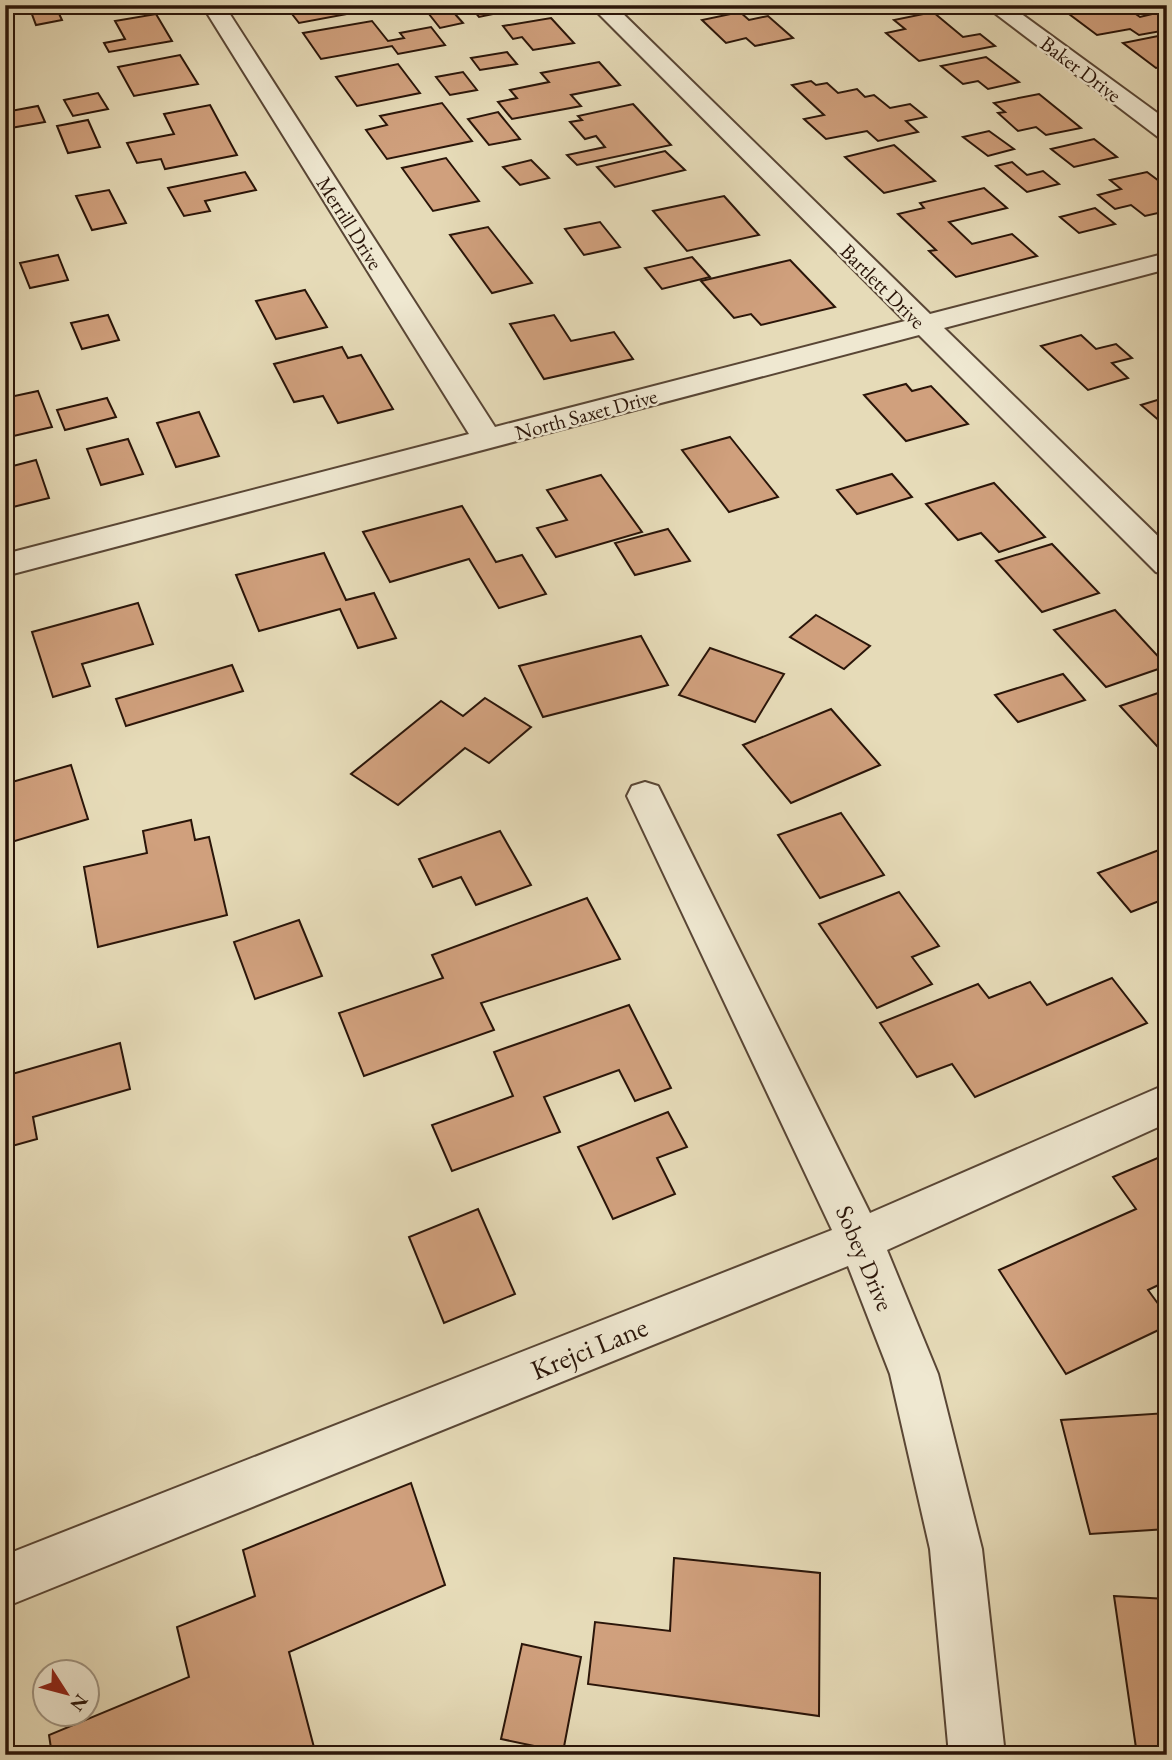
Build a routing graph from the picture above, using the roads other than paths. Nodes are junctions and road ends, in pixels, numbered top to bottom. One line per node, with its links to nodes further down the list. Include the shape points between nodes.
1 (213, 5): 7 (street, Merrill Drive)
2 (601, 5): 6 (street, Bartlett Drive)
3 (995, 5): 4 (street, Baker Drive)
4 (1167, 132)
5 (1167, 261): 6 (street, North Saxet Drive)
6 (922, 324): 7 (street, North Saxet Drive); 8 (street, Bartlett Drive)
7 (488, 440): 9 (street, North Saxet Drive)
8 (1167, 564)
9 (5, 565)
10 (645, 796): 12 (street, Sobey Drive)
11 (1167, 1102): 12 (street, Krejci Lane)
12 (860, 1240): 13 (street, Krejci Lane); 14 (street, Sobey Drive, via 914,1374 956,1549)
13 (5, 1581)
14 (978, 1755)

